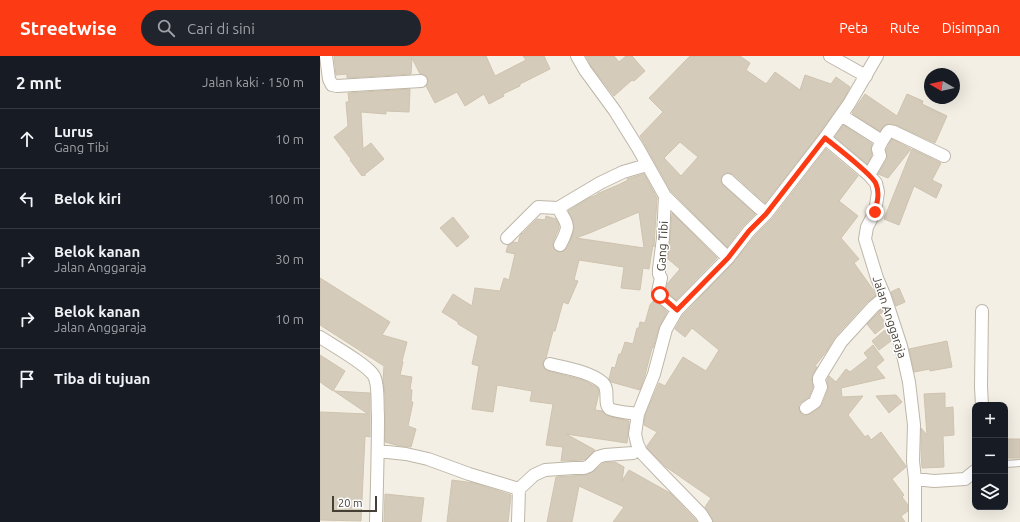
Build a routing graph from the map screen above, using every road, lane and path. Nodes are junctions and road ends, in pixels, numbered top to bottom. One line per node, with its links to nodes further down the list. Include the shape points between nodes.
1 (326, 56): 6 (street, via 332,85)
2 (577, 56): 11 (street)
3 (830, 56): 5 (street)
4 (877, 56): 5 (street)
5 (866, 76): 7 (street)
6 (421, 81)
7 (841, 116): 8 (street); 9 (street)
8 (825, 138): 12 (street, Jalan Anggaraja); 16 (street)
9 (882, 141): 10 (street, via 890,131); 12 (street, via 878,148 880,156)
10 (944, 156)
11 (647, 164): 14 (street); 15 (street, via 600,183)
12 (869, 175): 20 (street, Jalan Anggaraja, via 876,183 878,192 875,212 865,239)
13 (728, 180): 16 (street)
14 (665, 196): 19 (street); 21 (street, Gang Tibi, via 659,274 662,278 658,292)
15 (558, 208): 17 (street, via 538,207); 18 (street, via 567,222 567,231)
16 (766, 214): 19 (street)
17 (507, 238)
18 (560, 245)
19 (728, 258): 21 (street)
20 (885, 297): 26 (street, via 841,342 819,378 821,387 816,401); 33 (street, Jalan Anggaraja, via 901,346 909,382 914,425)
21 (677, 310): 27 (street, via 666,329 654,374)
22 (982, 311): 25 (street)
23 (320, 337): 28 (street, via 374,375)
24 (550, 364): 27 (street, via 599,380 606,387 607,405 610,409)
25 (982, 402)
26 (806, 408)
27 (638, 414): 37 (street, via 635,434 641,452)
28 (378, 451): 34 (street, via 428,459); 35 (street)
29 (634, 453): 34 (street, via 598,457 584,468 545,470 534,475)
30 (1020, 463): 31 (lane)
31 (1008, 464)
32 (972, 473): 33 (street, via 965,479)
33 (915, 479): 38 (street, Jalan Anggaraja)
34 (519, 489): 36 (street)
35 (376, 522)
36 (518, 522)
37 (706, 522)
38 (915, 522)

